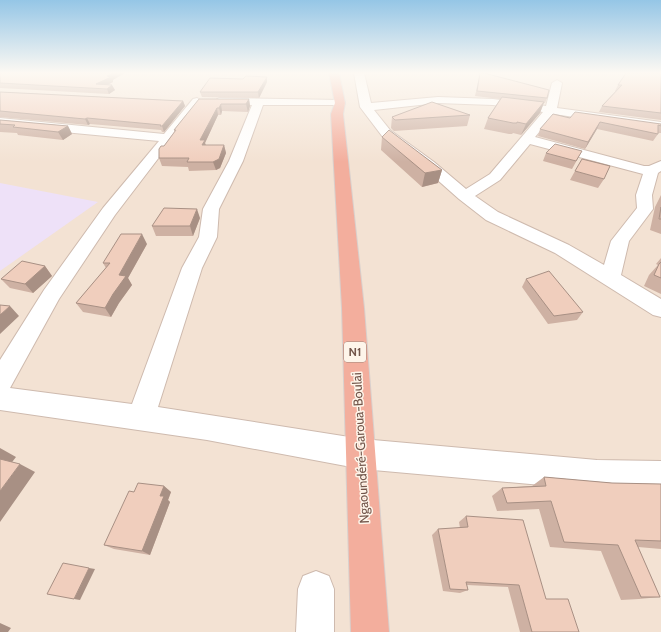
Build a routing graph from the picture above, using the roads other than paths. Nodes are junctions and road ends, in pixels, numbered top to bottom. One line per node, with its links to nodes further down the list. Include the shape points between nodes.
1 (188, 102): 13 (street)
2 (258, 102): 21 (street, via 236,161 211,209 208,237 192,268)
3 (298, 102): 8 (street)
4 (365, 102): 9 (street)
5 (412, 102): 9 (street)
6 (497, 102): 10 (street)
7 (553, 102): 10 (street)
8 (340, 103): 22 (highway, Ngaoundéré-Garoua-Boulai / N1, via 337,114 349,237)
9 (366, 107): 16 (street, via 386,133)
10 (551, 110): 12 (street); 14 (street)
11 (0, 122): 13 (street)
12 (661, 126)
13 (168, 138): 19 (street, via 109,212 51,295)
14 (526, 139): 15 (street); 16 (street, via 495,177)
15 (656, 168): 17 (street, via 644,195 645,209 620,241)
16 (465, 196): 17 (street, via 492,216 562,250)
17 (610, 278): 18 (street)
18 (661, 309)
19 (0, 382)
20 (0, 398): 21 (street)
21 (141, 417): 22 (street)
22 (362, 454): 23 (street, via 597,475); 26 (highway, Ngaoundéré-Garoua-Boulai / N1)
23 (661, 476)
24 (316, 589): 25 (street)
25 (315, 632)
26 (370, 632)

